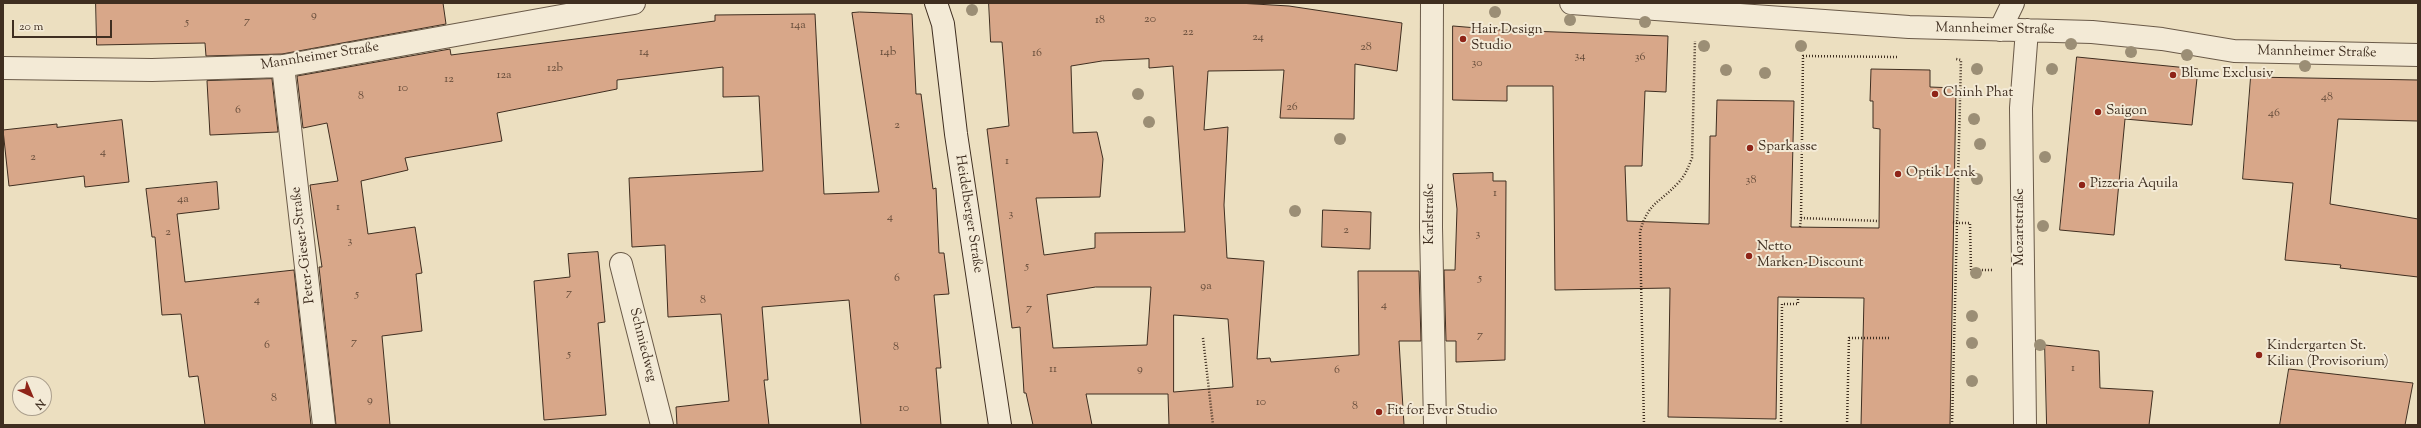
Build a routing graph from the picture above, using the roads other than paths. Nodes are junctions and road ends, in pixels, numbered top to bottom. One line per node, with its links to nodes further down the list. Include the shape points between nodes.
1 (634, 3): 9 (street, Mannheimer Straße)
2 (936, 3): 14 (street, Heidelberger Straße, via 943,24 956,134)
3 (1432, 3): 15 (street, Karlstraße, via 1431,227)
4 (1571, 3): 6 (street, Mannheimer Straße, via 1878,26)
5 (2012, 3): 6 (street)
6 (2000, 30): 7 (street, Mannheimer Straße)
7 (2027, 30): 8 (street, Mannheimer Straße, via 2092,32 2154,38 2234,51); 16 (street, Mozartstraße, via 2021,108 2021,270)
8 (2418, 55)
9 (283, 66): 10 (street, Mannheimer Straße, via 152,70); 12 (street, Peter-Gieser-Straße)
10 (3, 68)
11 (621, 264): 13 (street, Schmiedweg)
12 (324, 425)
13 (662, 425)
14 (1000, 425)
15 (1434, 425)
16 (2025, 425)

